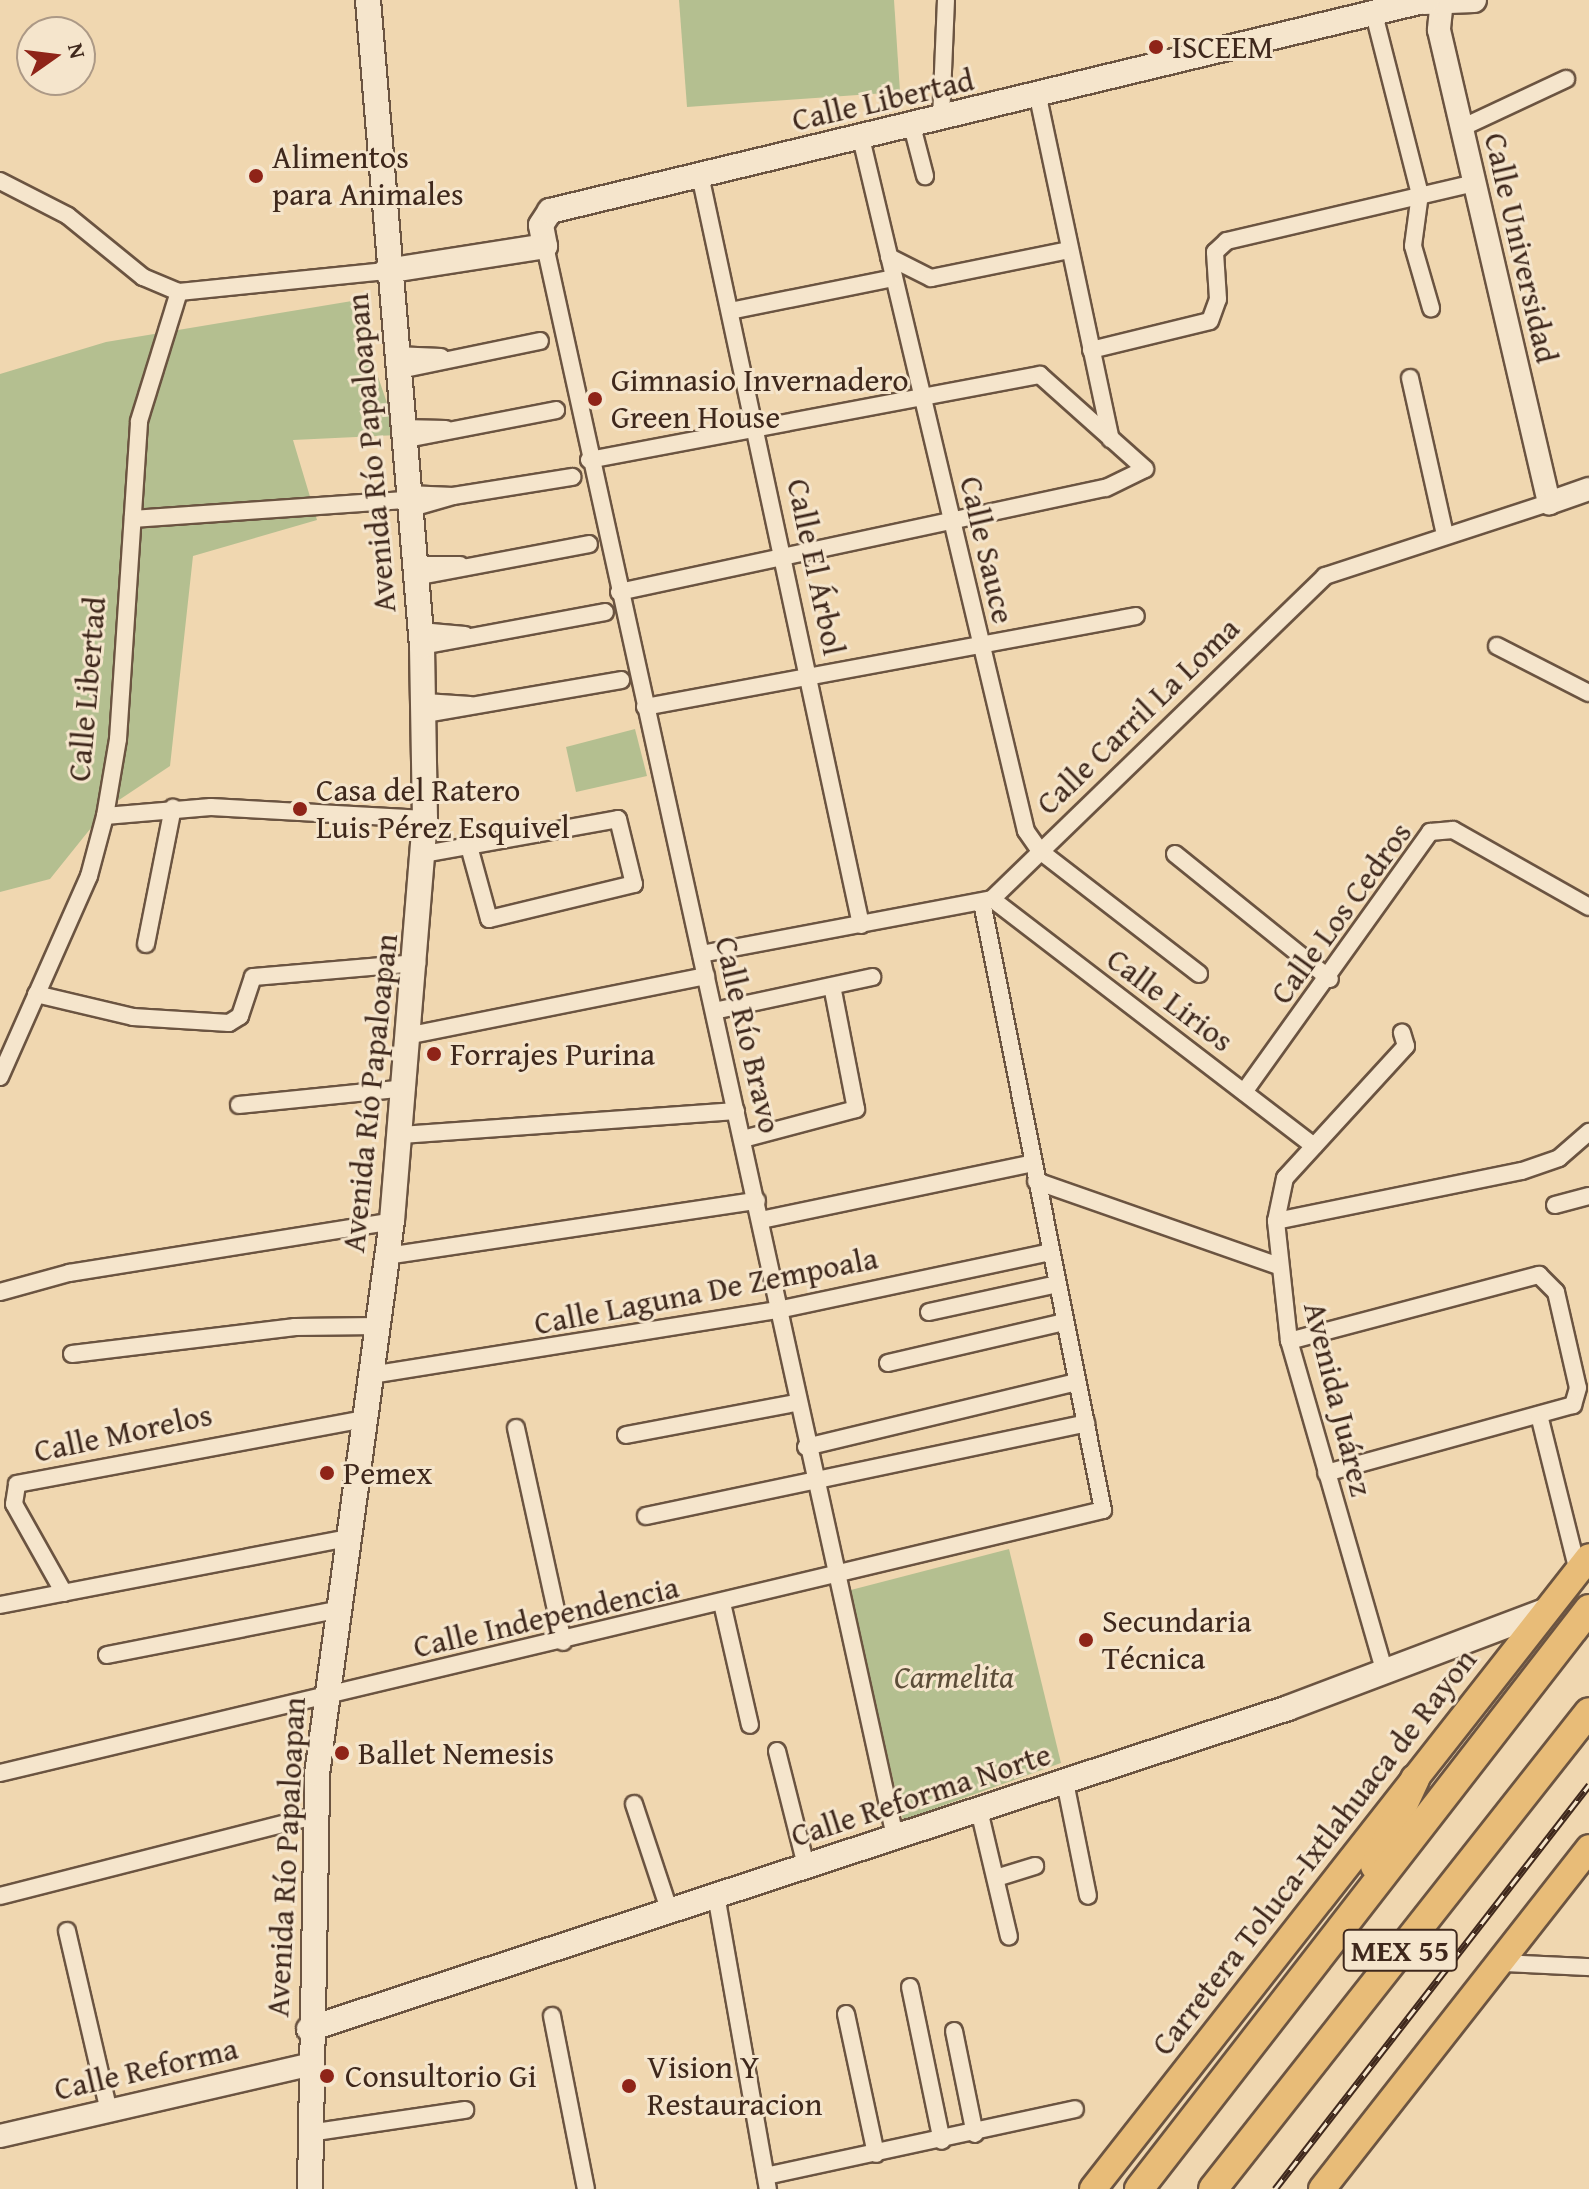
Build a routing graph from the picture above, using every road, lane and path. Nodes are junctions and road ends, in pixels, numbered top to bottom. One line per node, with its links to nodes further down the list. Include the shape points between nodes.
1 (368, 0): 20 (main road, Avenida Río Papaloapan)
2 (946, 0): 8 (street)
3 (1474, 0): 4 (main road, Calle Libertad)
4 (1435, 3): 5 (main road, Calle Libertad); 10 (street, Calle Universidad)
5 (1374, 14): 7 (main road, Calle Libertad); 16 (street)
6 (1566, 79): 10 (street)
7 (1038, 97): 8 (main road, Calle Libertad); 18 (street)
8 (941, 119): 9 (main road, Calle Libertad)
9 (912, 126): 11 (main road, Calle Libertad); 13 (street)
10 (1461, 128): 15 (street, Calle Universidad)
11 (861, 138): 12 (main road, Calle Libertad); 19 (street, Calle Sauce)
12 (700, 175): 17 (main road, Calle Libertad, via 550,211 541,225); 24 (street, Calle El Árbol)
13 (925, 176)
14 (0, 181): 22 (street, via 68,216 143,277)
15 (1474, 183): 16 (street); 38 (street, Calle Universidad)
16 (1420, 194): 23 (street, via 1413,246); 26 (street, via 1234,239 1215,252 1218,299 1210,321)
17 (545, 246): 20 (main road); 34 (street, Calle Río Bravo)
18 (1069, 250): 19 (street, via 931,278); 26 (street)
19 (889, 257): 21 (street, Calle Sauce)
20 (386, 271): 22 (street); 27 (main road, Avenida Río Papaloapan)
21 (894, 278): 24 (street); 29 (street, Calle Sauce)
22 (179, 292): 39 (street, Calle Libertad, via 147,380)
23 (1431, 308)
24 (730, 311): 31 (street, Calle El Árbol)
25 (540, 341): 27 (street)
26 (1091, 350): 33 (street)
27 (394, 363): 32 (main road, Avenida Río Papaloapan)
28 (1410, 378): 41 (street)
29 (925, 399): 31 (street); 33 (street, via 1040,375); 40 (street, Calle Sauce)
30 (556, 410): 32 (street)
31 (757, 430): 34 (street); 43 (street, Calle El Árbol)
32 (401, 434): 37 (main road, Avenida Río Papaloapan)
33 (1111, 439): 40 (street, via 1145,469 1106,488)
34 (589, 460): 45 (street, Calle Río Bravo)
35 (572, 477): 37 (street)
36 (1589, 489): 38 (street)
37 (407, 501): 39 (street); 44 (main road, Avenida Río Papaloapan)
38 (1549, 503): 41 (street)
39 (133, 519): 57 (street, Calle Libertad, via 118,739)
40 (952, 521): 43 (street); 49 (street, Calle Sauce)
41 (1445, 534): 60 (street, Calle Carril La Loma, via 1335,570)
42 (589, 544): 44 (street)
43 (785, 557): 45 (street); 51 (street, Calle El Árbol)
44 (414, 571): 48 (main road, Avenida Río Papaloapan)
45 (619, 592): 54 (street, Calle Río Bravo)
46 (605, 612): 48 (street)
47 (1136, 616): 49 (street)
48 (421, 639): 55 (main road, Avenida Río Papaloapan)
49 (980, 645): 51 (street); 60 (street, Calle Sauce, via 1026,831)
50 (1497, 646): 53 (street)
51 (811, 676): 54 (street); 65 (street, Calle El Árbol)
52 (621, 680): 55 (street)
53 (1589, 693)
54 (645, 707): 67 (street, Calle Río Bravo)
55 (425, 708): 58 (main road, Avenida Río Papaloapan)
56 (173, 808): 57 (street); 58 (street); 66 (street)
57 (105, 816): 74 (street, Calle Libertad, via 89,876)
58 (425, 819): 61 (main road, Avenida Río Papaloapan)
59 (470, 850): 59 (street, via 489,919 634,884 618,819); 61 (street)
60 (1040, 851): 63 (street, Calle Carril La Loma); 69 (street)
61 (424, 854): 68 (main road, Avenida Río Papaloapan)
62 (1175, 854): 72 (street)
63 (987, 900): 65 (street); 80 (street, Calle Lirios); 87 (street)
64 (1589, 907): 72 (street, Calle Los Cedros, via 1453,830 1436,829 1418,845)
65 (861, 925): 67 (street)
66 (146, 944)
67 (701, 954): 70 (street, Calle Río Bravo)
68 (417, 963): 74 (street, via 253,977 240,1016 229,1023 133,1017); 77 (main road, Avenida Río Papaloapan)
69 (1199, 974)
70 (706, 976): 75 (street, Calle Río Bravo); 77 (street)
71 (872, 977): 73 (street)
72 (1330, 979): 80 (street, Calle Los Cedros)
73 (832, 986): 75 (street); 85 (street, via 854,1113)
74 (36, 994): 78 (street, Calle Libertad)
75 (714, 1011): 82 (street, Calle Río Bravo)
76 (1402, 1033): 86 (street, Avenida Juárez, via 1406,1046)
77 (411, 1035): 79 (main road, Avenida Río Papaloapan)
78 (0, 1077)
79 (406, 1088): 81 (street); 84 (main road, Avenida Río Papaloapan)
80 (1244, 1092): 86 (street, Calle Lirios)
81 (239, 1105)
82 (736, 1111): 84 (street); 85 (street, Calle Río Bravo)
83 (1589, 1132): 94 (street, via 1559,1158 1522,1171)
84 (401, 1135): 93 (main road, Avenida Río Papaloapan)
85 (743, 1139): 90 (street, Calle Río Bravo)
86 (1314, 1146): 94 (street, Avenida Juárez, via 1280,1188)
87 (1033, 1163): 88 (street); 92 (street)
88 (1036, 1181): 95 (street); 97 (street)
89 (1589, 1196): 91 (street)
90 (757, 1201): 92 (street, Calle Río Bravo); 96 (street)
91 (1555, 1205)
92 (761, 1220): 100 (street, Calle Río Bravo)
93 (392, 1221): 96 (main road, Avenida Río Papaloapan); 99 (street, via 80,1271)
94 (1276, 1221): 97 (street, Avenida Juárez)
95 (1050, 1252): 98 (street); 100 (street, Calle Laguna De Zempoala)
96 (387, 1256): 103 (main road, Avenida Río Papaloapan)
97 (1279, 1266): 104 (street, Avenida Juárez)
98 (1057, 1284): 101 (street); 102 (street)
99 (0, 1292)
100 (778, 1310): 107 (street, Calle Laguna De Zempoala); 109 (street, Calle Río Bravo)
101 (929, 1312)
102 (1064, 1322): 106 (street); 108 (street)
103 (378, 1326): 105 (street, via 295,1327); 107 (main road, Avenida Río Papaloapan)
104 (1289, 1341): 110 (street, via 1528,1277 1545,1277 1556,1292 1578,1388 1566,1408); 116 (street, Avenida Juárez)
105 (72, 1354)
106 (888, 1363)
107 (371, 1375): 111 (main road, Avenida Río Papaloapan)
108 (1077, 1382): 112 (street); 115 (street)
109 (796, 1403): 114 (street); 115 (street, Calle Río Bravo)
110 (1539, 1415): 116 (street); 120 (street)
111 (364, 1419): 119 (main road, Avenida Río Papaloapan); 122 (street, Calle Morelos, via 17,1484 14,1504)
112 (1086, 1423): 117 (street); 121 (street, Calle Independencia, via 1103,1510)
113 (516, 1428): 128 (street)
114 (626, 1435)
115 (806, 1447): 117 (street, Calle Río Bravo)
116 (1326, 1473): 130 (street, Avenida Juárez)
117 (812, 1479): 118 (street); 121 (street, Calle Río Bravo)
118 (646, 1516)
119 (347, 1538): 122 (street); 126 (main road, Avenida Río Papaloapan)
120 (1583, 1564): 127 (main road, Carretera Toluca-Ixtlahuaca de Rayon)
121 (835, 1575): 123 (street, Calle Independencia); 141 (street, Calle Río Bravo)
122 (64, 1593): 124 (street)
123 (722, 1603): 128 (street, Calle Independencia); 133 (street)
124 (0, 1605)
125 (1589, 1609): 149 (highway, Carretera Toluca-Ixtlahuaca de Rayon / MEX 55)
126 (337, 1610): 129 (street); 131 (main road, Avenida Río Papaloapan)
127 (1548, 1610): 130 (main road, Calle Reforma Norte); 136 (main road, Carretera Toluca-Ixtlahuaca de Rayon)
128 (563, 1642): 131 (street, Calle Independencia)
129 (107, 1655)
130 (1385, 1673): 137 (main road, Calle Reforma Norte)
131 (326, 1697): 135 (street, Calle Independencia); 140 (main road, Avenida Río Papaloapan)
132 (1589, 1712): 174 (highway, MEX 55)
133 (750, 1725)
134 (777, 1751): 143 (street)
135 (0, 1773)
136 (1415, 1779): 149 (highway); 172 (main road, Carretera Toluca-Ixtlahuaca de Rayon)
137 (1065, 1782): 139 (main road, Calle Reforma Norte); 148 (street)
138 (634, 1804): 150 (street)
139 (979, 1810): 141 (main road, Calle Reforma Norte); 145 (street)
140 (314, 1816): 147 (street); 158 (main road, Avenida Río Papaloapan)
141 (895, 1836): 143 (main road, Calle Reforma Norte)
142 (1589, 1848): 153 (main road)
143 (806, 1866): 146 (main road, Calle Reforma Norte)
144 (1035, 1866): 145 (street)
145 (996, 1878): 152 (street)
146 (716, 1895): 150 (main road, Calle Reforma Norte); 169 (street)
147 (0, 1896)
148 (1088, 1896)
149 (1356, 1907): 173 (highway, Carretera Toluca-Ixtlahuaca de Rayon / MEX 55)
150 (669, 1909): 158 (main road, Calle Reforma Norte)
151 (67, 1931): 163 (street)
152 (1009, 1937)
153 (1503, 1963): 154 (street); 175 (main road)
154 (1589, 1967)
155 (910, 1987): 167 (street)
156 (846, 2014): 168 (street)
157 (552, 2016): 171 (street)
158 (309, 2029): 160 (main road, Avenida Río Papaloapan)
159 (954, 2031): 165 (street)
160 (308, 2065): 163 (street, Calle Reforma); 164 (main road, Avenida Río Papaloapan)
161 (1075, 2109): 165 (street)
162 (465, 2110): 164 (street)
163 (109, 2111): 166 (street, Calle Reforma)
164 (309, 2133): 170 (main road, Avenida Río Papaloapan)
165 (975, 2134): 167 (street)
166 (0, 2136)
167 (942, 2141): 168 (street)
168 (876, 2154): 169 (street)
169 (767, 2182)
170 (310, 2189)
171 (586, 2189)
172 (1093, 2189)
173 (1139, 2189)
174 (1213, 2189)
175 (1322, 2189)

